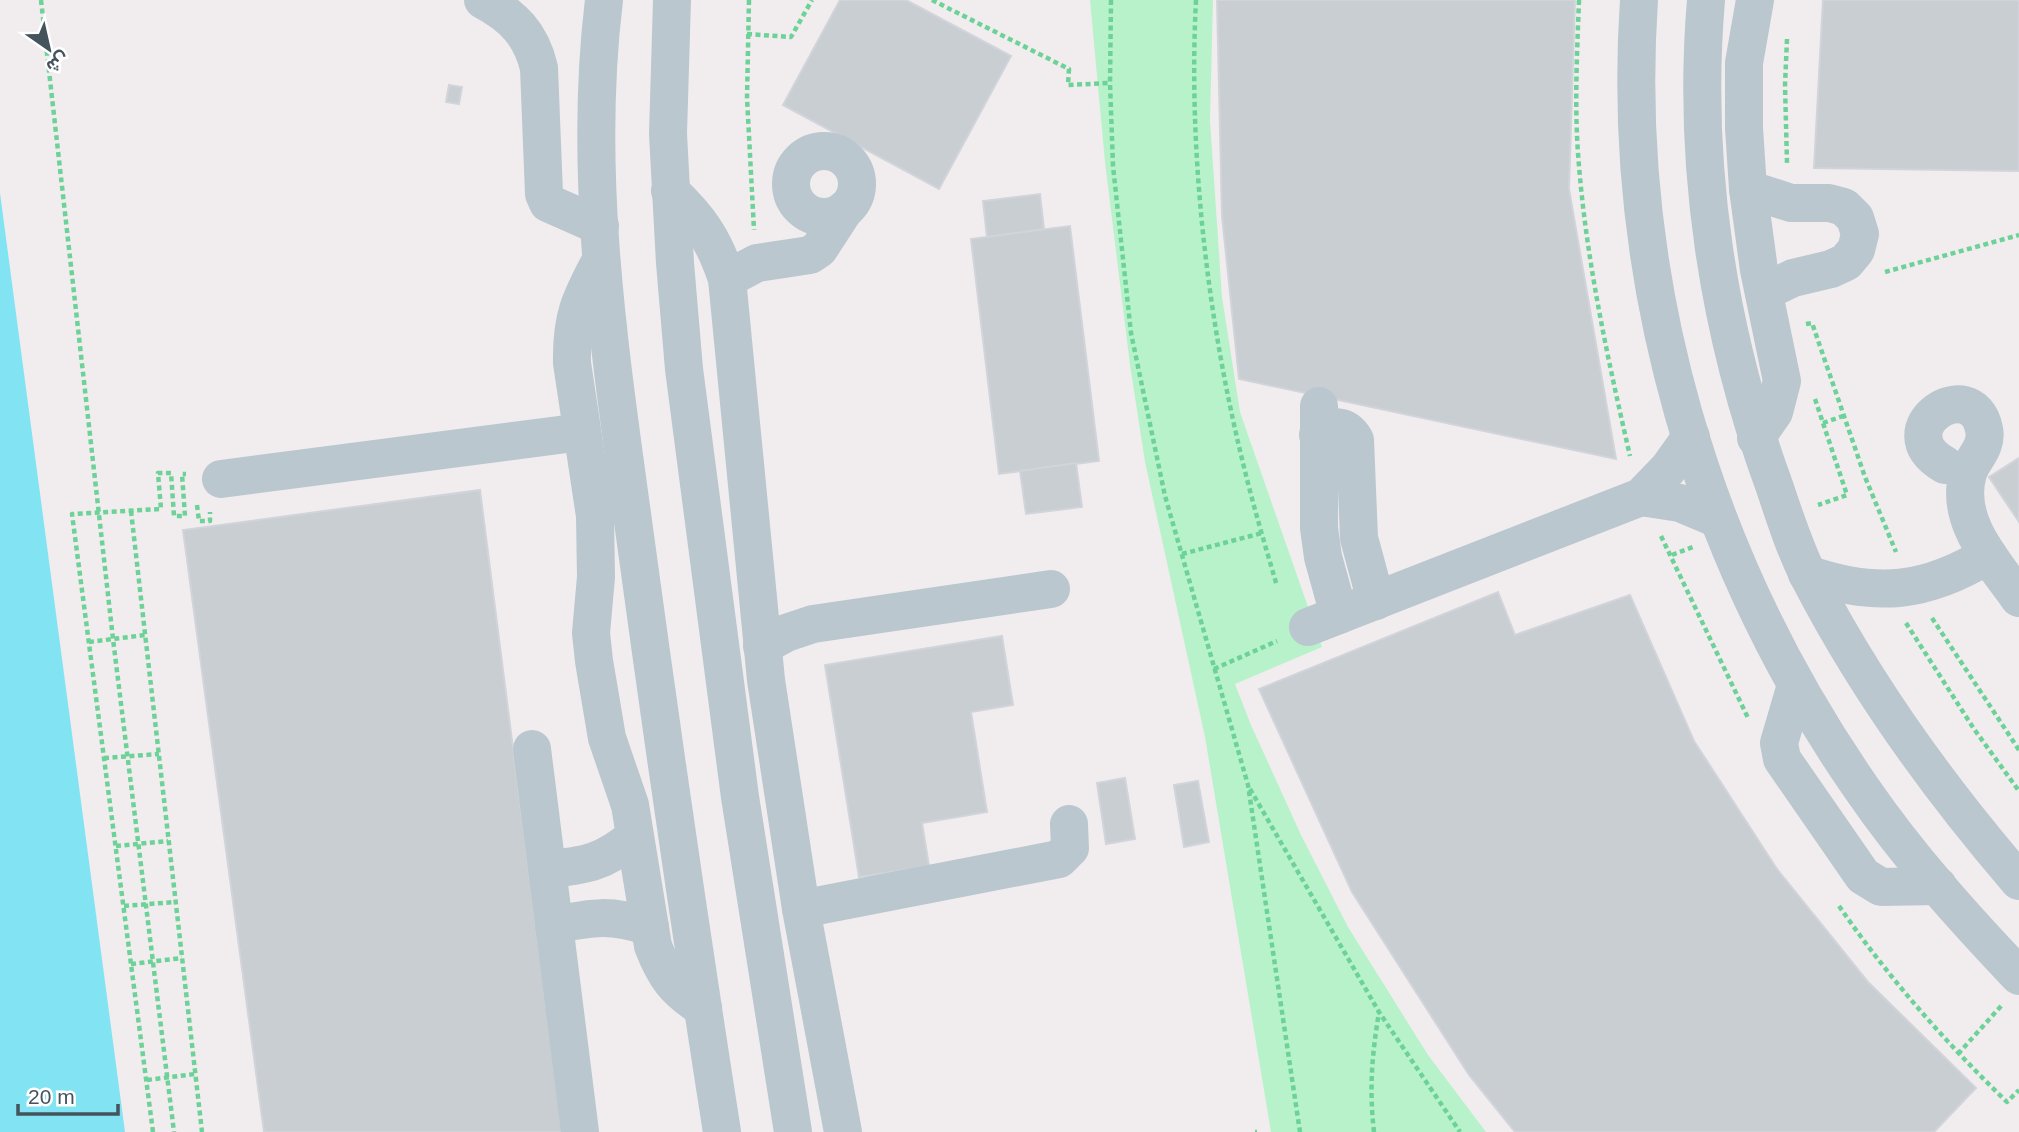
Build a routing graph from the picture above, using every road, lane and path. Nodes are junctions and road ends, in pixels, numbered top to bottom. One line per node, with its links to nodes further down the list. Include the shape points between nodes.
1 (41, 0): 37 (path)
2 (483, 0): 22 (street, via 520,26 536,53 548,203)
3 (604, 0): 22 (street, via 597,60 596,138)
4 (672, 0): 16 (street)
5 (749, 0): 14 (path)
6 (812, 0): 14 (path, via 791,37)
7 (932, 0): 15 (path, via 1069,69 1068,85)
8 (1111, 0): 15 (path)
9 (1196, 0): 40 (path, via 1195,107 1210,286 1237,438)
10 (1639, 0): 31 (street, via 1639,177 1667,354)
11 (1706, 0): 32 (street, via 1701,57 1708,203 1729,335)
12 (1755, 0): 18 (street, via 1744,63 1744,128)
13 (1788, 26): 18 (path, via 1788,181)
14 (747, 33): 23 (path, via 749,169)
15 (1110, 83): 41 (path, via 1114,180 1131,332 1165,496)
16 (670, 191): 21 (street); 92 (street, via 684,369 733,742)
17 (793, 193): 19 (street, via 809,213 834,215); 19 (street, via 792,180 804,158 828,151 850,163 856,174 857,187); 23 (street, via 784,225)
18 (1762, 194): 26 (street); 26 (street, via 1844,207 1855,218 1860,234 1856,250 1846,262)
19 (845, 209): 23 (street, via 819,249 810,255)
20 (2019, 235): 24 (path)
21 (713, 240): 23 (street); 25 (street)
22 (601, 243): 30 (street, via 572,338); 81 (street, via 620,428)
23 (768, 247): 25 (street, via 757,263)
24 (1875, 275)
25 (727, 279): 46 (street)
26 (1778, 285): 28 (path, via 1801,325 1812,323); 32 (street, via 1782,381 1774,412)
27 (1811, 387): 29 (path)
28 (1843, 416): 29 (path); 45 (path)
29 (1823, 422): 38 (path, via 1847,495)
30 (582, 432): 34 (street); 64 (street, via 597,547 591,633 594,661 607,738 630,805)
31 (1690, 438): 35 (street); 39 (street)
32 (1756, 438): 38 (street)
33 (1945, 464): 42 (street, via 1927,450 1925,426 1940,408 1964,405 1982,420 1985,432 1984,444 1969,470 1965,505)
34 (204, 484): 34 (path, via 208,482 210,521 199,522); 36 (path, via 182,474 186,516 174,516 170,473 158,474 161,509)
35 (1641, 497): 39 (street, via 1680,503); 48 (street)
36 (131, 511): 37 (path); 50 (path)
37 (99, 513): 51 (path); 52 (path, via 72,514)
38 (1785, 516): 43 (street)
39 (1718, 519): 55 (street, via 1741,576)
40 (1262, 533): 41 (path); 44 (path)
41 (1182, 554): 54 (path)
42 (1988, 555): 45 (street, via 1939,581); 47 (street)
43 (1807, 574): 45 (street, via 1859,588); 69 (street, via 1882,704 1955,805)
44 (1277, 586)
45 (1898, 589): 57 (path); 62 (path, via 1974,730)
46 (755, 590): 53 (street); 53 (street, via 795,603 1049,582 813,624)
47 (2019, 598)
48 (1376, 601): 49 (street); 49 (street, via 1359,538 1355,440 1346,429 1319,421)
49 (1324, 621): 54 (path)
50 (145, 635): 51 (path); 58 (path)
51 (113, 639): 52 (path); 59 (path)
52 (89, 642): 60 (path)
53 (762, 646): 74 (street)
54 (1214, 669): 61 (path)
55 (1797, 685): 70 (street, via 1862,789); 70 (street, via 1779,743 1782,758 1863,876 1881,887)
56 (532, 749): 68 (street)
57 (2019, 750)
58 (159, 754): 59 (path); 65 (path)
59 (127, 756): 60 (path); 66 (path)
60 (104, 758): 67 (path)
61 (1248, 785): 82 (path); 94 (path)
62 (2019, 791)
63 (1069, 824): 74 (street, via 1070,848 1059,859)
64 (634, 837): 68 (street, via 594,863); 76 (street)
65 (168, 841): 66 (path); 71 (path)
66 (138, 844): 67 (path); 72 (path)
67 (116, 846): 73 (path)
68 (547, 869): 75 (street)
69 (2019, 881)
70 (1938, 886): 80 (street)
71 (175, 902): 72 (path); 77 (path)
72 (146, 904): 73 (path); 78 (path)
73 (124, 906): 79 (path)
74 (801, 909): 93 (street)
75 (554, 925): 76 (street, via 604,916); 90 (street)
76 (650, 927): 81 (street, via 660,966 670,982)
77 (182, 958): 78 (path); 84 (path)
78 (153, 961): 79 (path); 85 (path)
79 (131, 964): 86 (path)
80 (2015, 986): 83 (path)
81 (703, 1008): 91 (street)
82 (1379, 1012): 95 (path, via 1371,1059); 96 (path)
83 (1958, 1054)
84 (195, 1074): 85 (path); 89 (path)
85 (168, 1077): 86 (path); 88 (path)
86 (147, 1080): 87 (path)
87 (153, 1132)
88 (174, 1132)
89 (202, 1132)
90 (580, 1132)
91 (722, 1132)
92 (793, 1132)
93 (843, 1132)
94 (1300, 1132)
95 (1374, 1132)
96 (1461, 1132)

